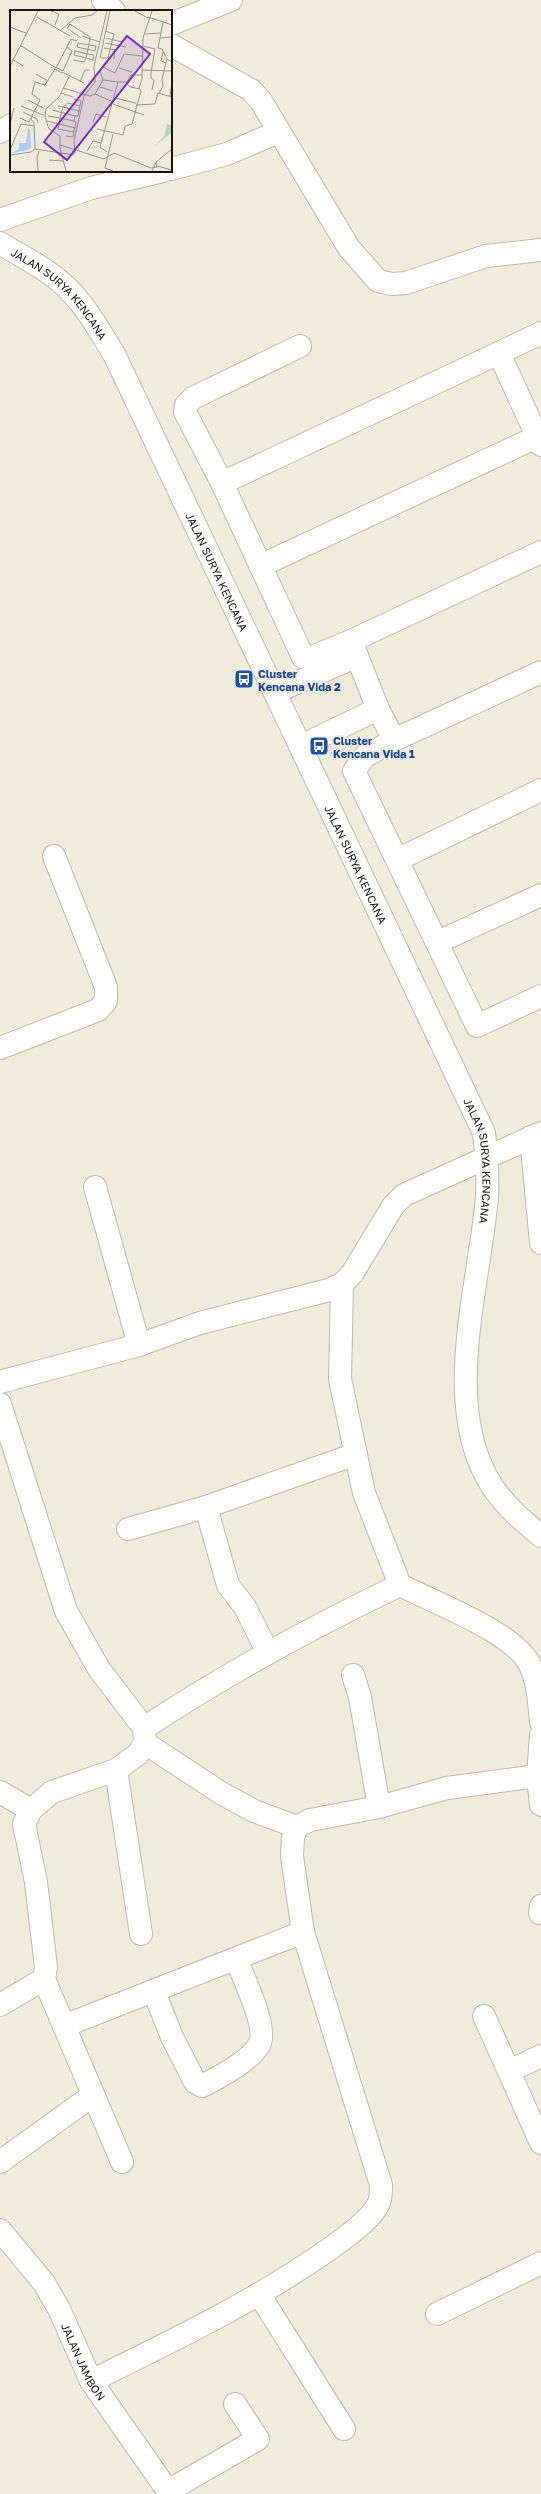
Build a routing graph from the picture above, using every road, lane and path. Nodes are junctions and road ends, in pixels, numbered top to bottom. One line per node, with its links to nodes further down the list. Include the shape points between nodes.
1 (230, 0): 2 (street)
2 (172, 24)
3 (178, 50): 6 (street, via 251,90)
4 (10, 126): 5 (street)
5 (0, 132)
6 (278, 132): 7 (street, via 227,154); 11 (street, via 349,248 378,281 406,283 486,256)
7 (172, 169)
8 (159, 172): 9 (street, via 92,188)
9 (0, 220)
10 (0, 243): 21 (street, JALAN SURYA KENCANA, via 41,266 64,284 81,303 114,354 136,395 174,484)
11 (541, 250)
12 (541, 333): 14 (street)
13 (300, 346): 16 (street, via 194,398 186,405 185,412)
14 (499, 353): 15 (street); 16 (street)
15 (540, 439): 18 (street)
16 (222, 483): 18 (street)
17 (541, 552): 19 (street)
18 (260, 566): 19 (street, via 303,657)
19 (354, 648): 21 (street); 22 (street)
20 (541, 672): 23 (street)
21 (276, 692): 24 (street, JALAN SURYA KENCANA)
22 (378, 709): 23 (street); 24 (street)
23 (394, 740): 27 (street, via 364,757 354,770)
24 (302, 746): 33 (street, JALAN SURYA KENCANA, via 429,1020 468,1095 484,1133)
25 (541, 790): 27 (street)
26 (54, 856): 31 (street, via 106,987 106,1000 98,1010)
27 (399, 859): 29 (street)
28 (541, 895): 29 (street)
29 (438, 942): 30 (street, via 477,1026)
30 (541, 996)
31 (0, 1048)
32 (536, 1135): 33 (street); 35 (street)
33 (487, 1158): 36 (street, via 404,1195 393,1206 352,1274); 44 (street, JALAN SURYA KENCANA, via 487,1196 465,1372 467,1414 482,1467 492,1487 514,1512)
34 (94, 1187): 37 (street)
35 (541, 1243)
36 (342, 1284): 37 (street, via 329,1290 200,1323); 40 (street, via 340,1378)
37 (139, 1345): 38 (street)
38 (0, 1382)
39 (0, 1404): 41 (street)
40 (356, 1454): 42 (street); 45 (street, via 364,1493)
41 (8, 1461): 49 (street, via 66,1611 99,1669)
42 (206, 1506): 43 (street); 46 (street, via 228,1585 245,1607)
43 (128, 1529)
44 (541, 1536)
45 (400, 1586): 46 (street, via 337,1615); 48 (street, via 498,1634 518,1647 530,1664 536,1681)
46 (268, 1653): 49 (street, via 213,1684)
47 (353, 1675): 55 (street, via 360,1697)
48 (541, 1722)
49 (145, 1735): 51 (street, via 138,1754); 57 (street, via 215,1789 254,1811)
50 (541, 1735): 52 (street)
51 (116, 1770): 56 (street, via 52,1792); 59 (street)
52 (538, 1776): 54 (street); 55 (street, via 447,1788)
53 (0, 1792): 56 (street)
54 (541, 1805)
55 (379, 1807): 57 (street, via 310,1820)
56 (31, 1810): 61 (street, via 24,1824 41,1914 46,1967)
57 (297, 1827): 58 (street, via 293,1837 292,1856)
58 (303, 1932): 60 (street); 74 (street, via 380,2185 380,2198 375,2210 354,2230 292,2275)
59 (141, 1934)
60 (236, 1958): 62 (street); 62 (street, via 259,2018 262,2032 260,2044 251,2055 202,2086 195,2082 172,2037)
61 (44, 1979): 63 (street); 65 (street)
62 (154, 1992): 65 (street)
63 (0, 2005)
64 (484, 2016): 67 (street)
65 (64, 2026): 68 (street)
66 (541, 2056): 67 (street)
67 (509, 2071): 69 (street)
68 (93, 2095): 70 (street); 71 (street)
69 (541, 2143)
70 (0, 2162)
71 (122, 2162)
72 (0, 2230): 76 (street, JALAN JAMBON, via 25,2257 60,2309)
73 (541, 2263): 75 (street)
74 (259, 2294): 76 (street, via 185,2335); 78 (street)
75 (437, 2314)
76 (91, 2381): 79 (street, JALAN JAMBON)
77 (235, 2404): 79 (street, via 258,2439)
78 (344, 2429)
79 (169, 2493)

